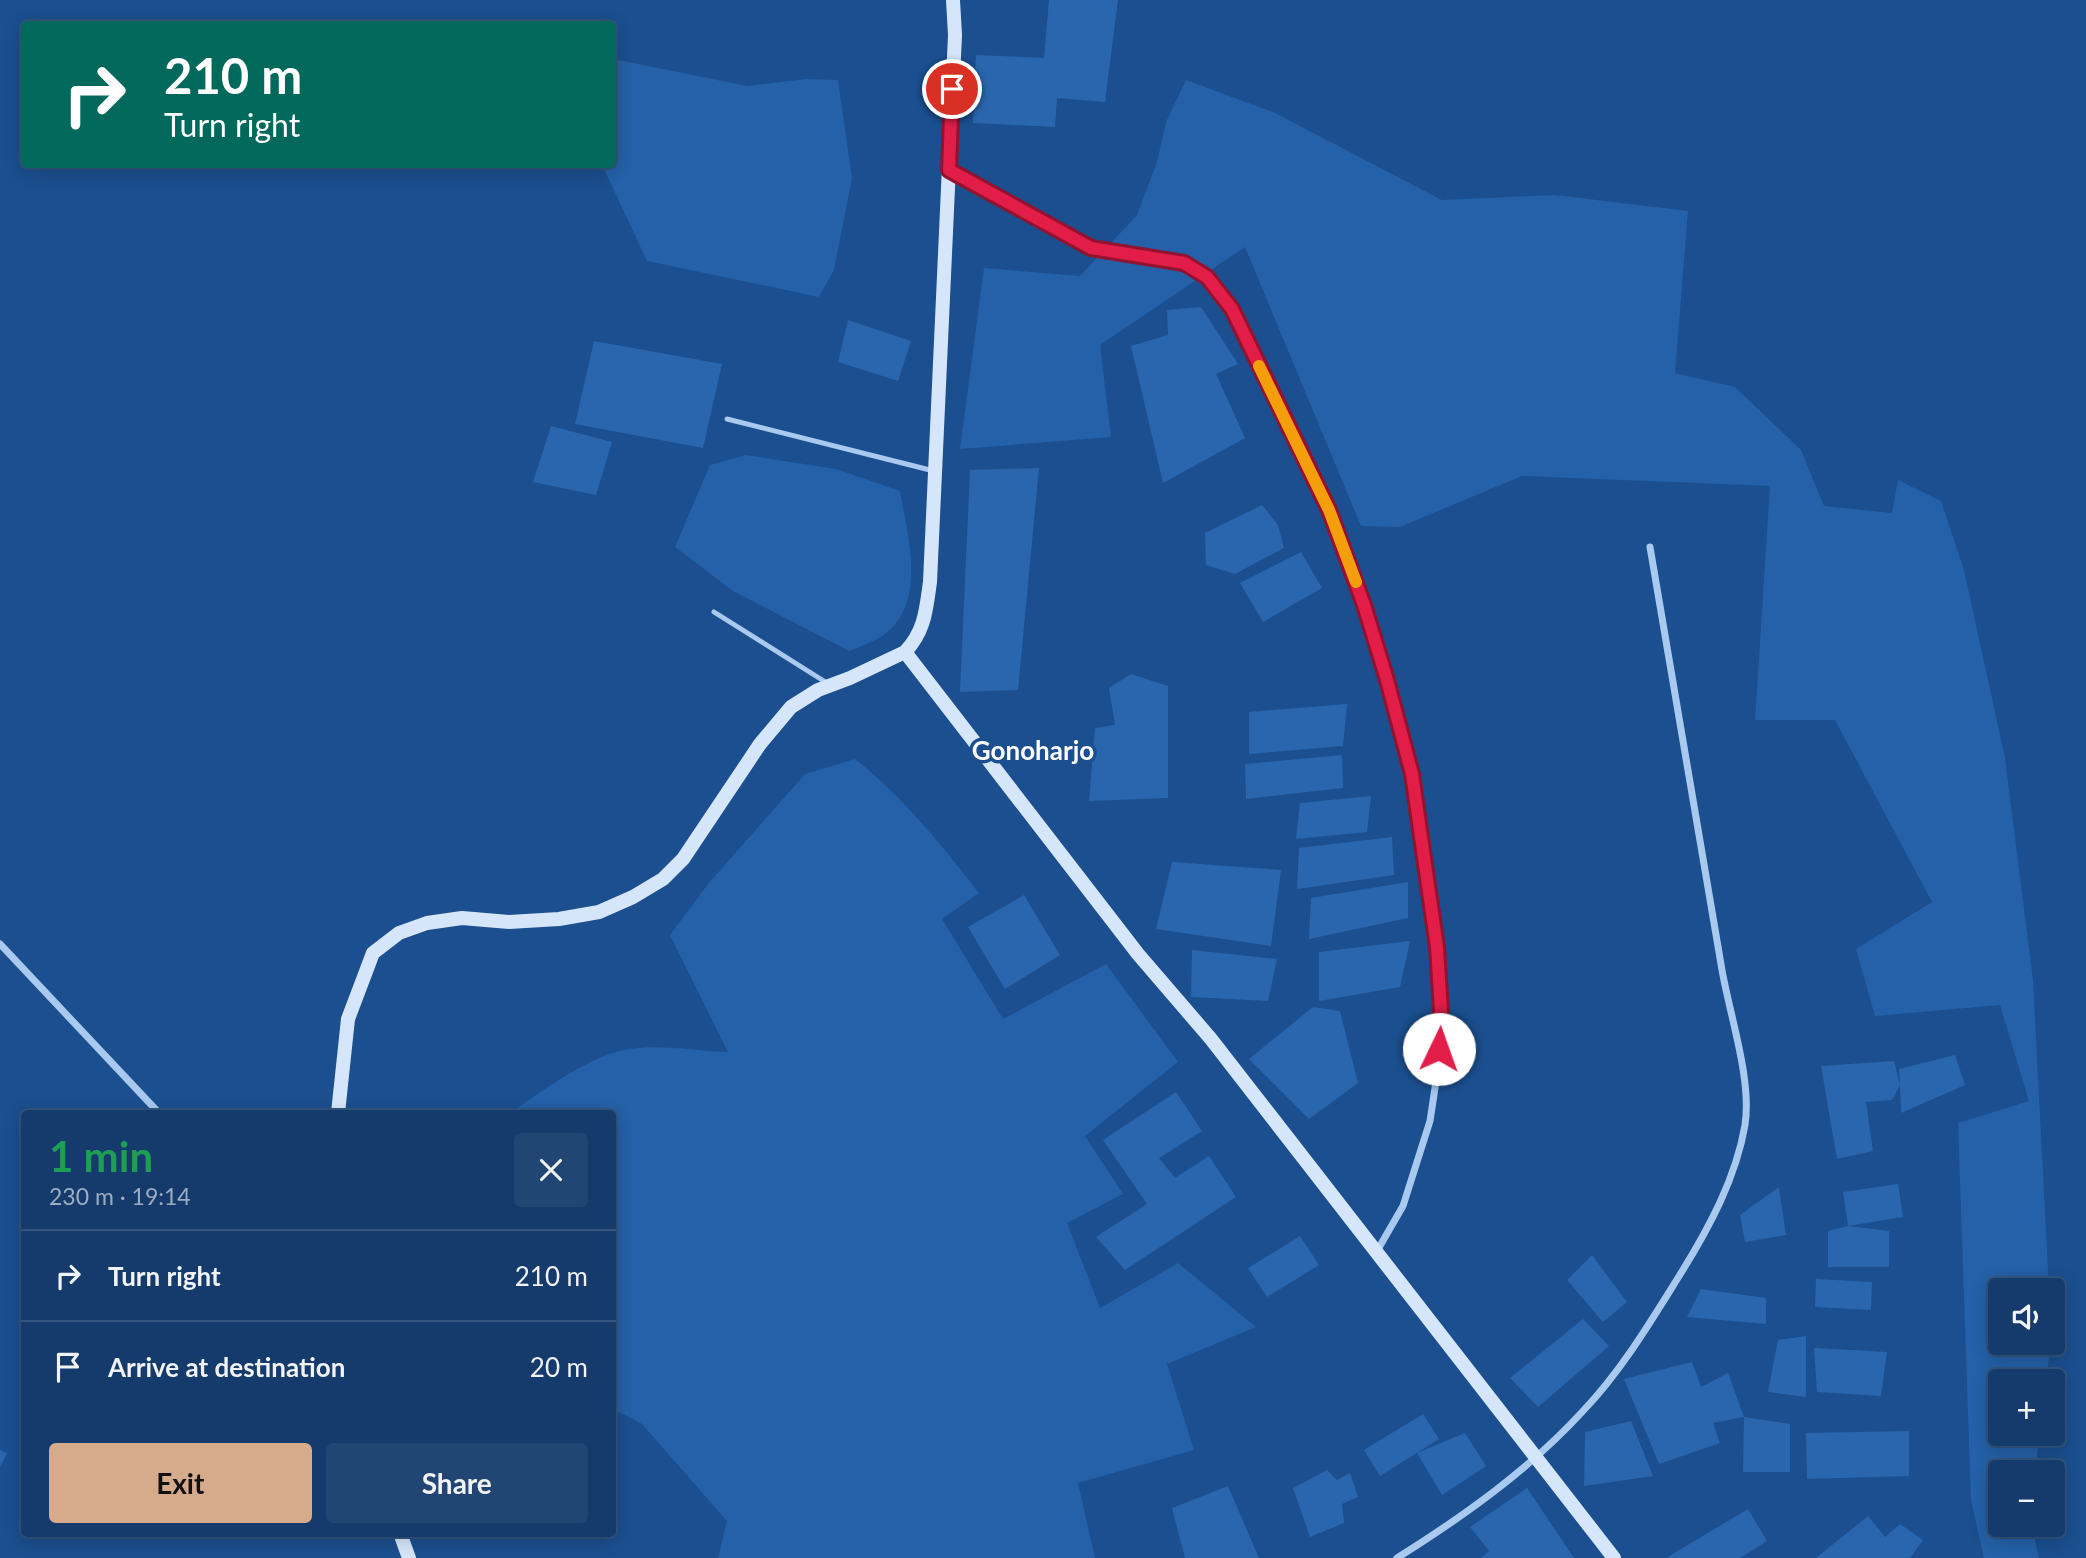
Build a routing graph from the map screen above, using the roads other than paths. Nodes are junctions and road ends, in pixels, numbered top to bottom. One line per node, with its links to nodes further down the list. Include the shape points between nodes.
1 (953, 0): 2 (street)
2 (949, 170): 4 (street); 12 (street, via 1091,248 1184,263 1207,277 1232,309 1329,510 1364,605 1412,774 1437,947 1441,1011 1430,1121 1403,1206)
3 (727, 419): 4 (lane)
4 (934, 471): 7 (street, via 930,582 917,640)
5 (1650, 547): 13 (street, via 1743,1070 1745,1123 1730,1180 1693,1253 1641,1338 1585,1410)
6 (714, 612): 8 (lane)
7 (905, 652): 8 (street); 12 (street)
8 (830, 685): 11 (street, via 791,707 760,744 683,859 663,879 633,897 599,912 559,919 509,922 462,918 427,923 399,933 373,953 348,1019)
9 (0, 944): 10 (street)
10 (156, 1110)
11 (338, 1110)
12 (1375, 1253): 13 (street)
13 (1535, 1458): 16 (street, via 1445,1528); 17 (street)
14 (401, 1537): 15 (street)
15 (408, 1558)
16 (1397, 1558)
17 (1614, 1558)

